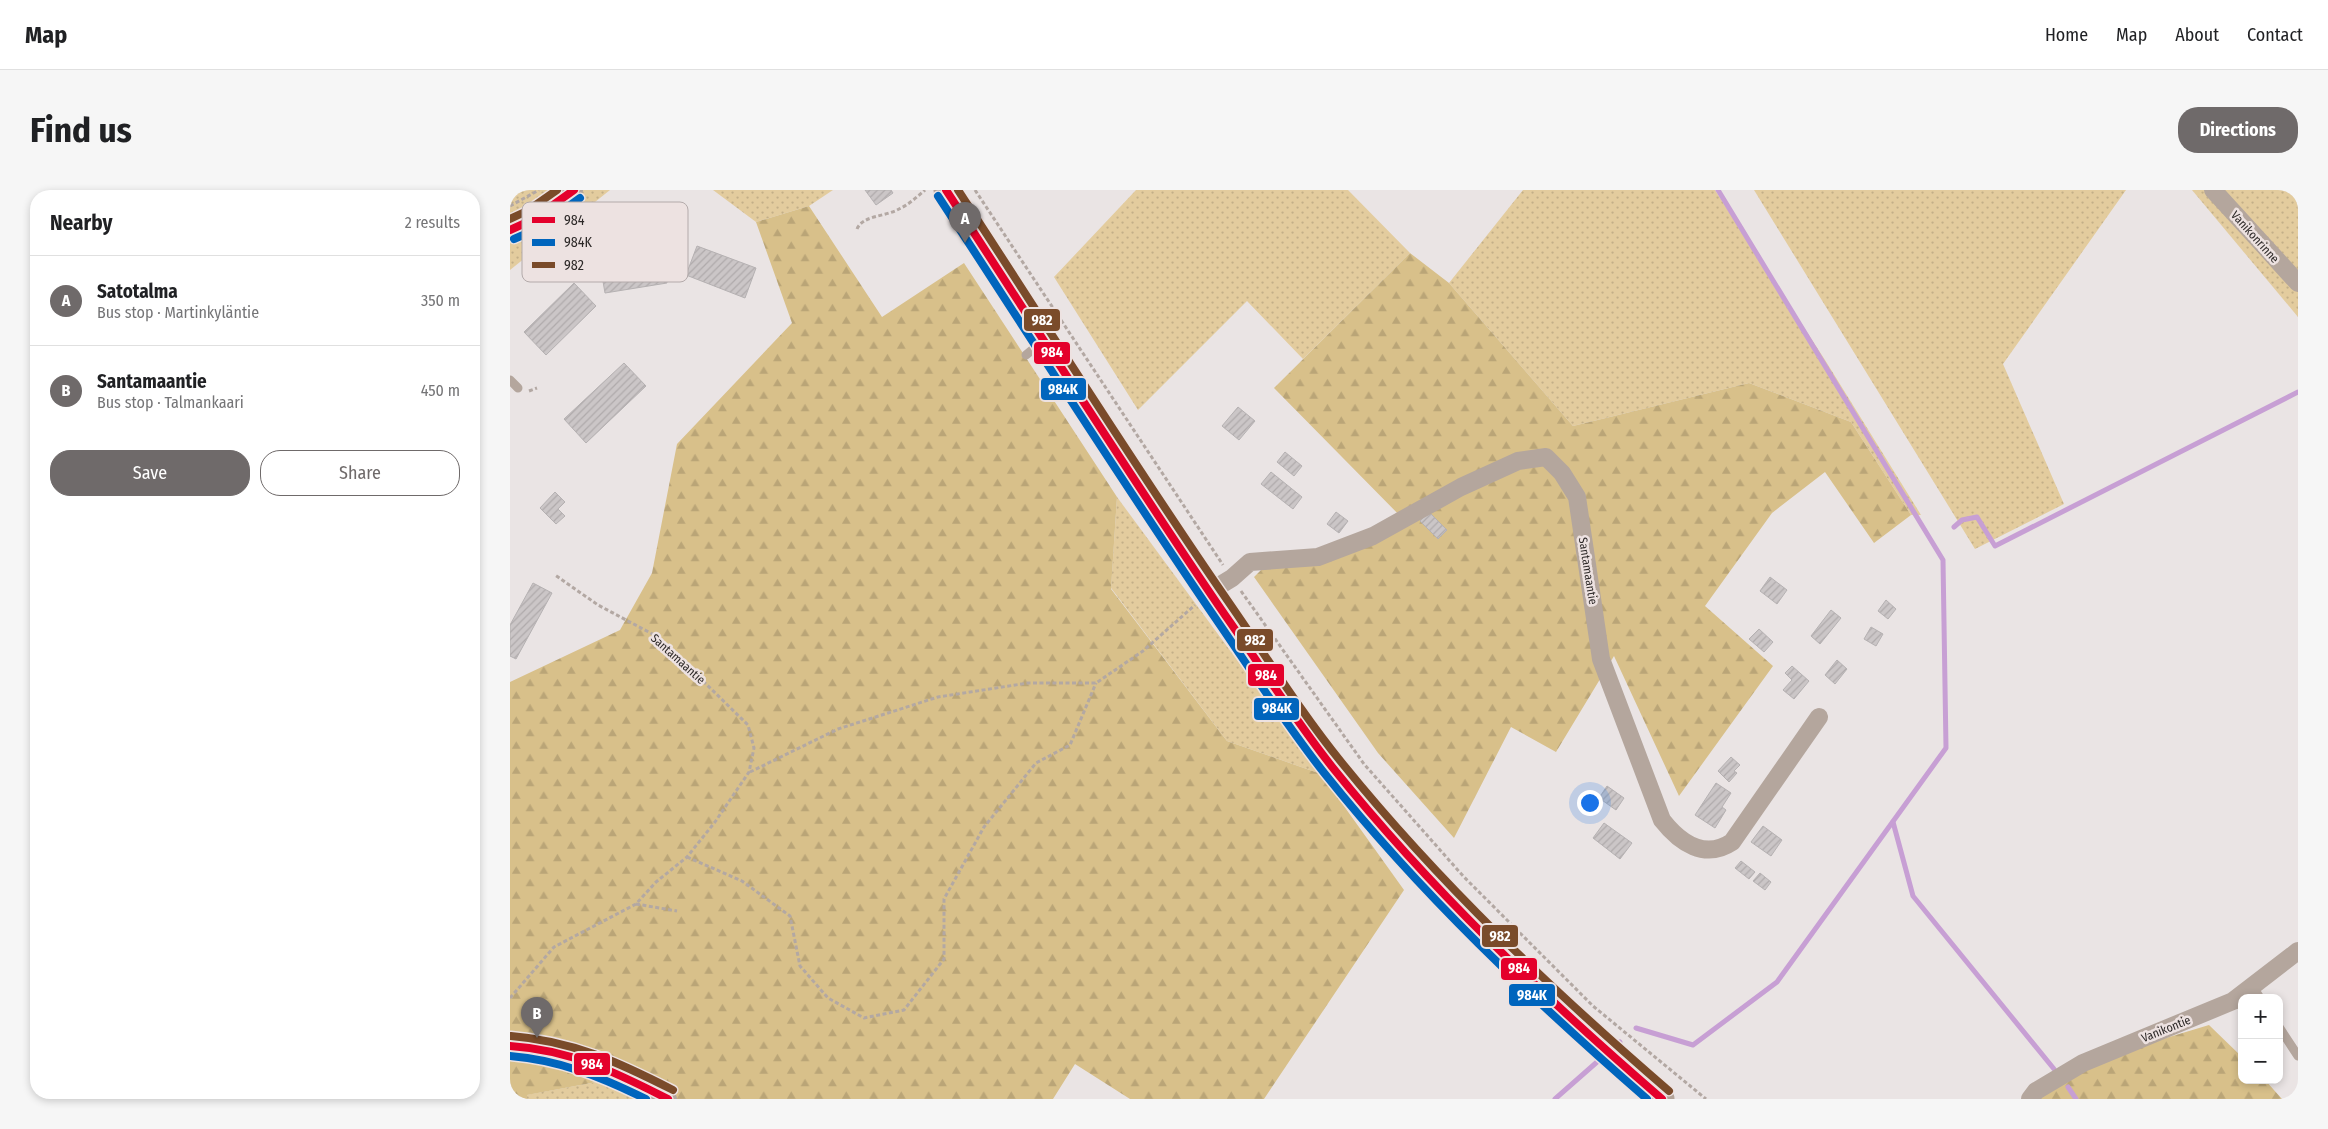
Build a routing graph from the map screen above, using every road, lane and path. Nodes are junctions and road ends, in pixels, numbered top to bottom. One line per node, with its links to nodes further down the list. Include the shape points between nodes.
1 (540, 190): 8 (path)
2 (574, 190): 7 (street)
3 (925, 190): 11 (path, via 899,209 866,219)
4 (946, 190): 17 (street, via 1035,347)
5 (975, 190): 16 (path)
6 (2213, 190): 12 (street, Vanikonrinne)
7 (557, 202)
8 (510, 206)
9 (522, 225): 10 (street)
10 (510, 230)
11 (857, 230)
12 (2298, 283)
13 (510, 380): 14 (lane)
14 (518, 388)
15 (555, 575): 20 (path, Santamaantie, via 598,605 658,637 748,725 754,748)
16 (1232, 578): 17 (street, Santamaantie); 19 (street, Santamaantie, via 1250,562 1327,554 1373,536 1461,487 1518,461 1546,456 1562,473 1577,497 1601,659 1662,820 1675,837 1705,850 1721,849 1732,842); 32 (path, via 1364,764 1464,877 1593,1006)
17 (1209, 592): 18 (path, via 1143,651); 31 (street, via 1332,766 1419,870 1577,1026)
18 (1096, 683): 20 (path, via 1028,683 938,697 838,729); 21 (path, via 1070,745 1036,763 984,827 944,899 944,959 904,1010 864,1018 828,998 800,966 790,916 742,881)
19 (1819, 717)
20 (749, 772): 21 (path, Santamaantie)
21 (687, 857): 22 (path, Santamaantie, via 656,882)
22 (636, 904): 23 (path); 26 (path, Santamaantie, via 554,947)
23 (677, 911)
24 (2298, 951): 25 (street, Vanikontie)
25 (2256, 992): 33 (street, Vanikontie, via 2083,1063 2036,1091)
26 (510, 998)
27 (2283, 1033): 29 (lane)
28 (510, 1046): 30 (street, via 562,1052 594,1061)
29 (2298, 1056)
30 (668, 1099)
31 (1662, 1099)
32 (1706, 1099)
33 (2030, 1099)

